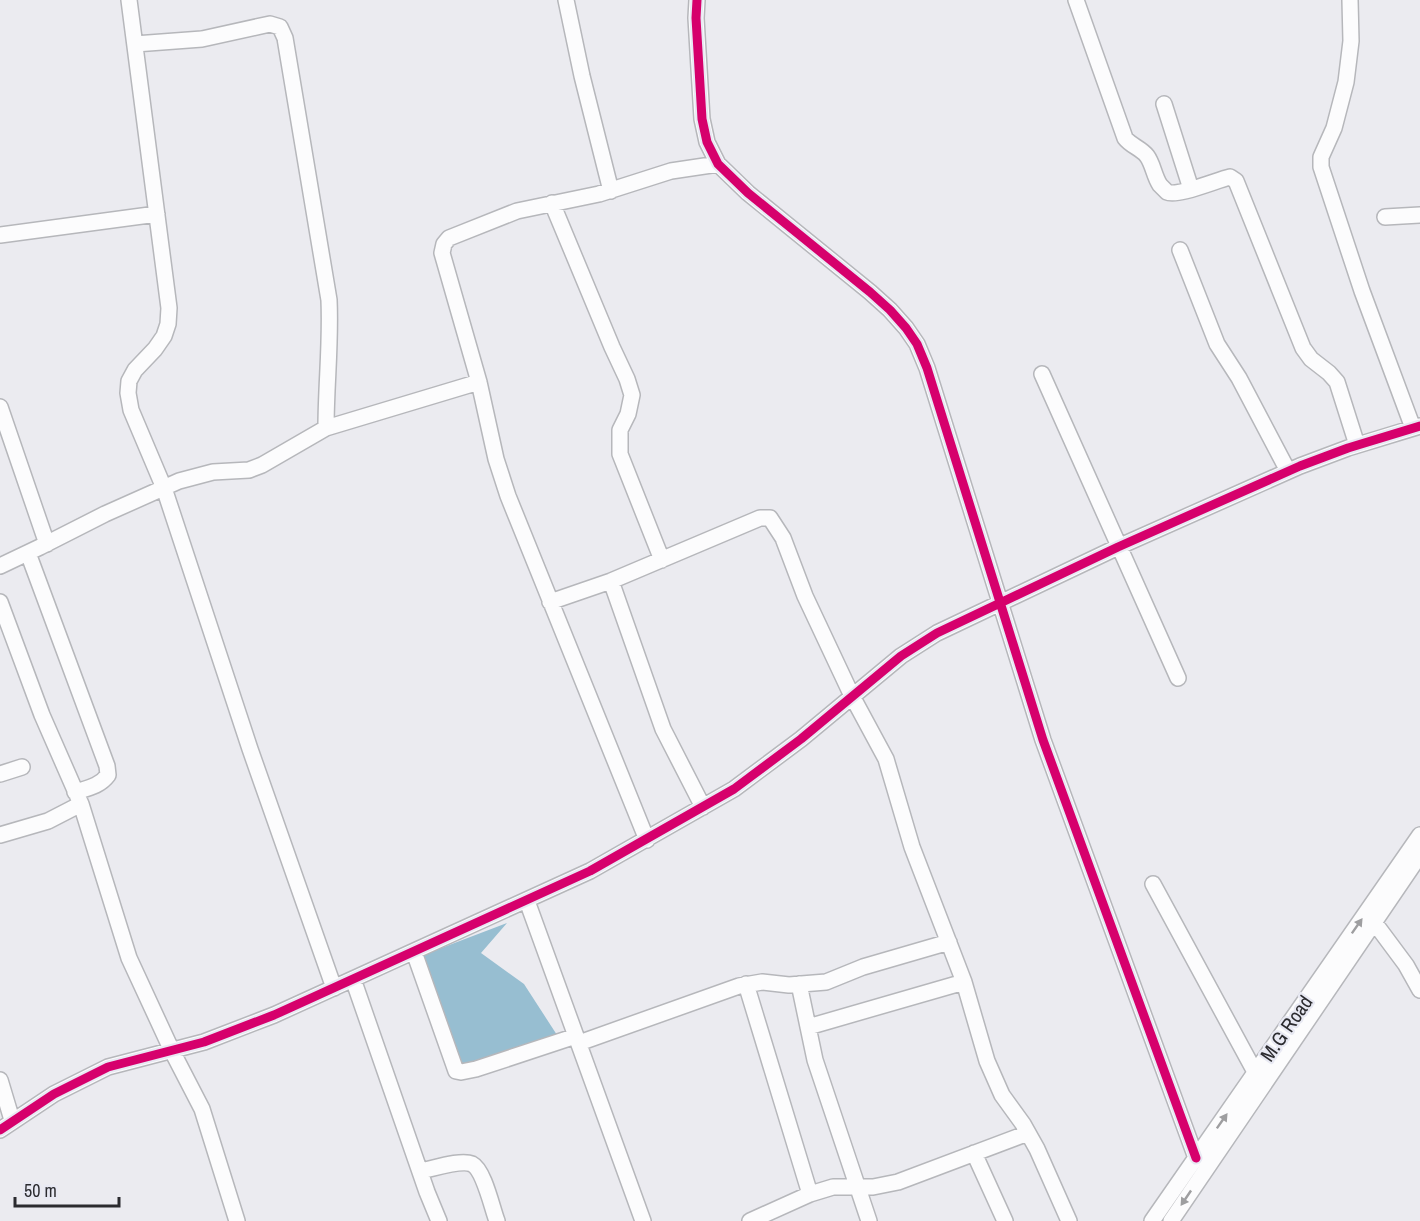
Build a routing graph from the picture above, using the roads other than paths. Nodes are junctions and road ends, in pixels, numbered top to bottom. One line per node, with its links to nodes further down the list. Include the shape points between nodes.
1 (129, 0): 6 (street)
2 (566, 0): 10 (street)
3 (697, 0): 8 (street, via 702,119)
4 (1076, 0): 9 (street, via 1125,138 1147,156 1167,192)
5 (1350, 0): 20 (street, via 1346,82 1321,167 1362,291)
6 (135, 44): 12 (street); 21 (street, via 202,39 270,24 280,27 329,300)
7 (1164, 104): 9 (street)
8 (718, 164): 10 (street, via 671,171); 33 (street, via 870,292 917,344)
9 (1191, 189): 22 (street, via 1230,177 1236,181 1303,348 1337,382)
10 (611, 191): 11 (street)
11 (552, 203): 18 (street, via 478,225 444,244 444,263); 28 (street, via 630,387 628,414 620,430 620,454)
12 (157, 214): 15 (street); 24 (street, via 168,324 155,349 135,370 128,393 138,430)
13 (1420, 215): 14 (street)
14 (1384, 217)
15 (0, 235)
16 (1180, 250): 23 (street, via 1217,344)
17 (1042, 374): 26 (street)
18 (479, 382): 21 (street); 32 (street, via 504,485)
19 (0, 406): 25 (street)
20 (1416, 427): 22 (street)
21 (327, 428): 24 (street, via 249,470 197,475)
22 (1357, 445): 23 (street)
23 (1288, 471): 26 (street)
24 (164, 488): 25 (street); 54 (street, via 234,705)
25 (47, 544): 27 (street)
26 (1118, 547): 33 (street); 34 (street)
27 (28, 553): 29 (street); 38 (street, via 107,766 104,781)
28 (662, 560): 30 (street); 35 (street, via 760,518 770,518 783,538 805,596)
29 (0, 566)
30 (611, 581): 32 (street); 39 (street, via 663,729)
31 (0, 602): 38 (street)
32 (550, 602): 42 (street)
33 (1000, 603): 35 (street, via 917,645); 64 (street, via 1051,763)
34 (1178, 678)
35 (852, 696): 39 (street, via 754,775); 47 (street, via 886,759 912,847)
36 (22, 767): 37 (street)
37 (0, 774)
38 (78, 798): 40 (street, via 60,817); 58 (street, via 129,958)
39 (703, 807): 42 (street)
40 (0, 835)
41 (1420, 835): 49 (street, M.G Road, one-way to 41)
42 (647, 840): 45 (street)
43 (1418, 864): 46 (street, M.G Road)
44 (1153, 884): 59 (street)
45 (527, 901): 48 (street); 57 (street)
46 (1374, 922): 49 (street, M.G Road); 55 (street)
47 (949, 942): 51 (street); 53 (street, via 826,982)
48 (414, 952): 50 (street); 57 (street, via 456,1071 476,1069)
49 (1340, 962): 59 (street, M.G Road); 77 (street, M.G Road, one-way to 77)
50 (353, 979): 54 (street); 65 (street)
51 (964, 982): 56 (street); 62 (street, via 987,1061 1002,1095)
52 (746, 984): 53 (street); 57 (street); 67 (street)
53 (799, 984): 56 (street)
54 (334, 988): 58 (street, via 274,1015)
55 (1420, 990)
56 (808, 1027): 66 (street)
57 (577, 1040): 71 (street)
58 (172, 1051): 61 (street, via 108,1067 54,1094); 68 (street, via 202,1109)
59 (1255, 1072): 64 (street, M.G Road, one-way to 59)
60 (0, 1080): 61 (street)
61 (6, 1125)
62 (1028, 1133): 63 (street); 75 (street)
63 (974, 1153): 66 (street, via 886,1186); 74 (street)
64 (1196, 1158): 76 (street, M.G Road)
65 (420, 1171): 69 (street); 70 (street, via 462,1162 472,1164 479,1170)
66 (857, 1188): 67 (street, via 833,1187); 73 (street)
67 (810, 1194): 72 (street)
68 (237, 1221)
69 (439, 1221)
70 (497, 1221)
71 (643, 1221)
72 (750, 1221)
73 (869, 1221)
74 (1005, 1221)
75 (1069, 1221)
76 (1152, 1221)
77 (1171, 1221)

